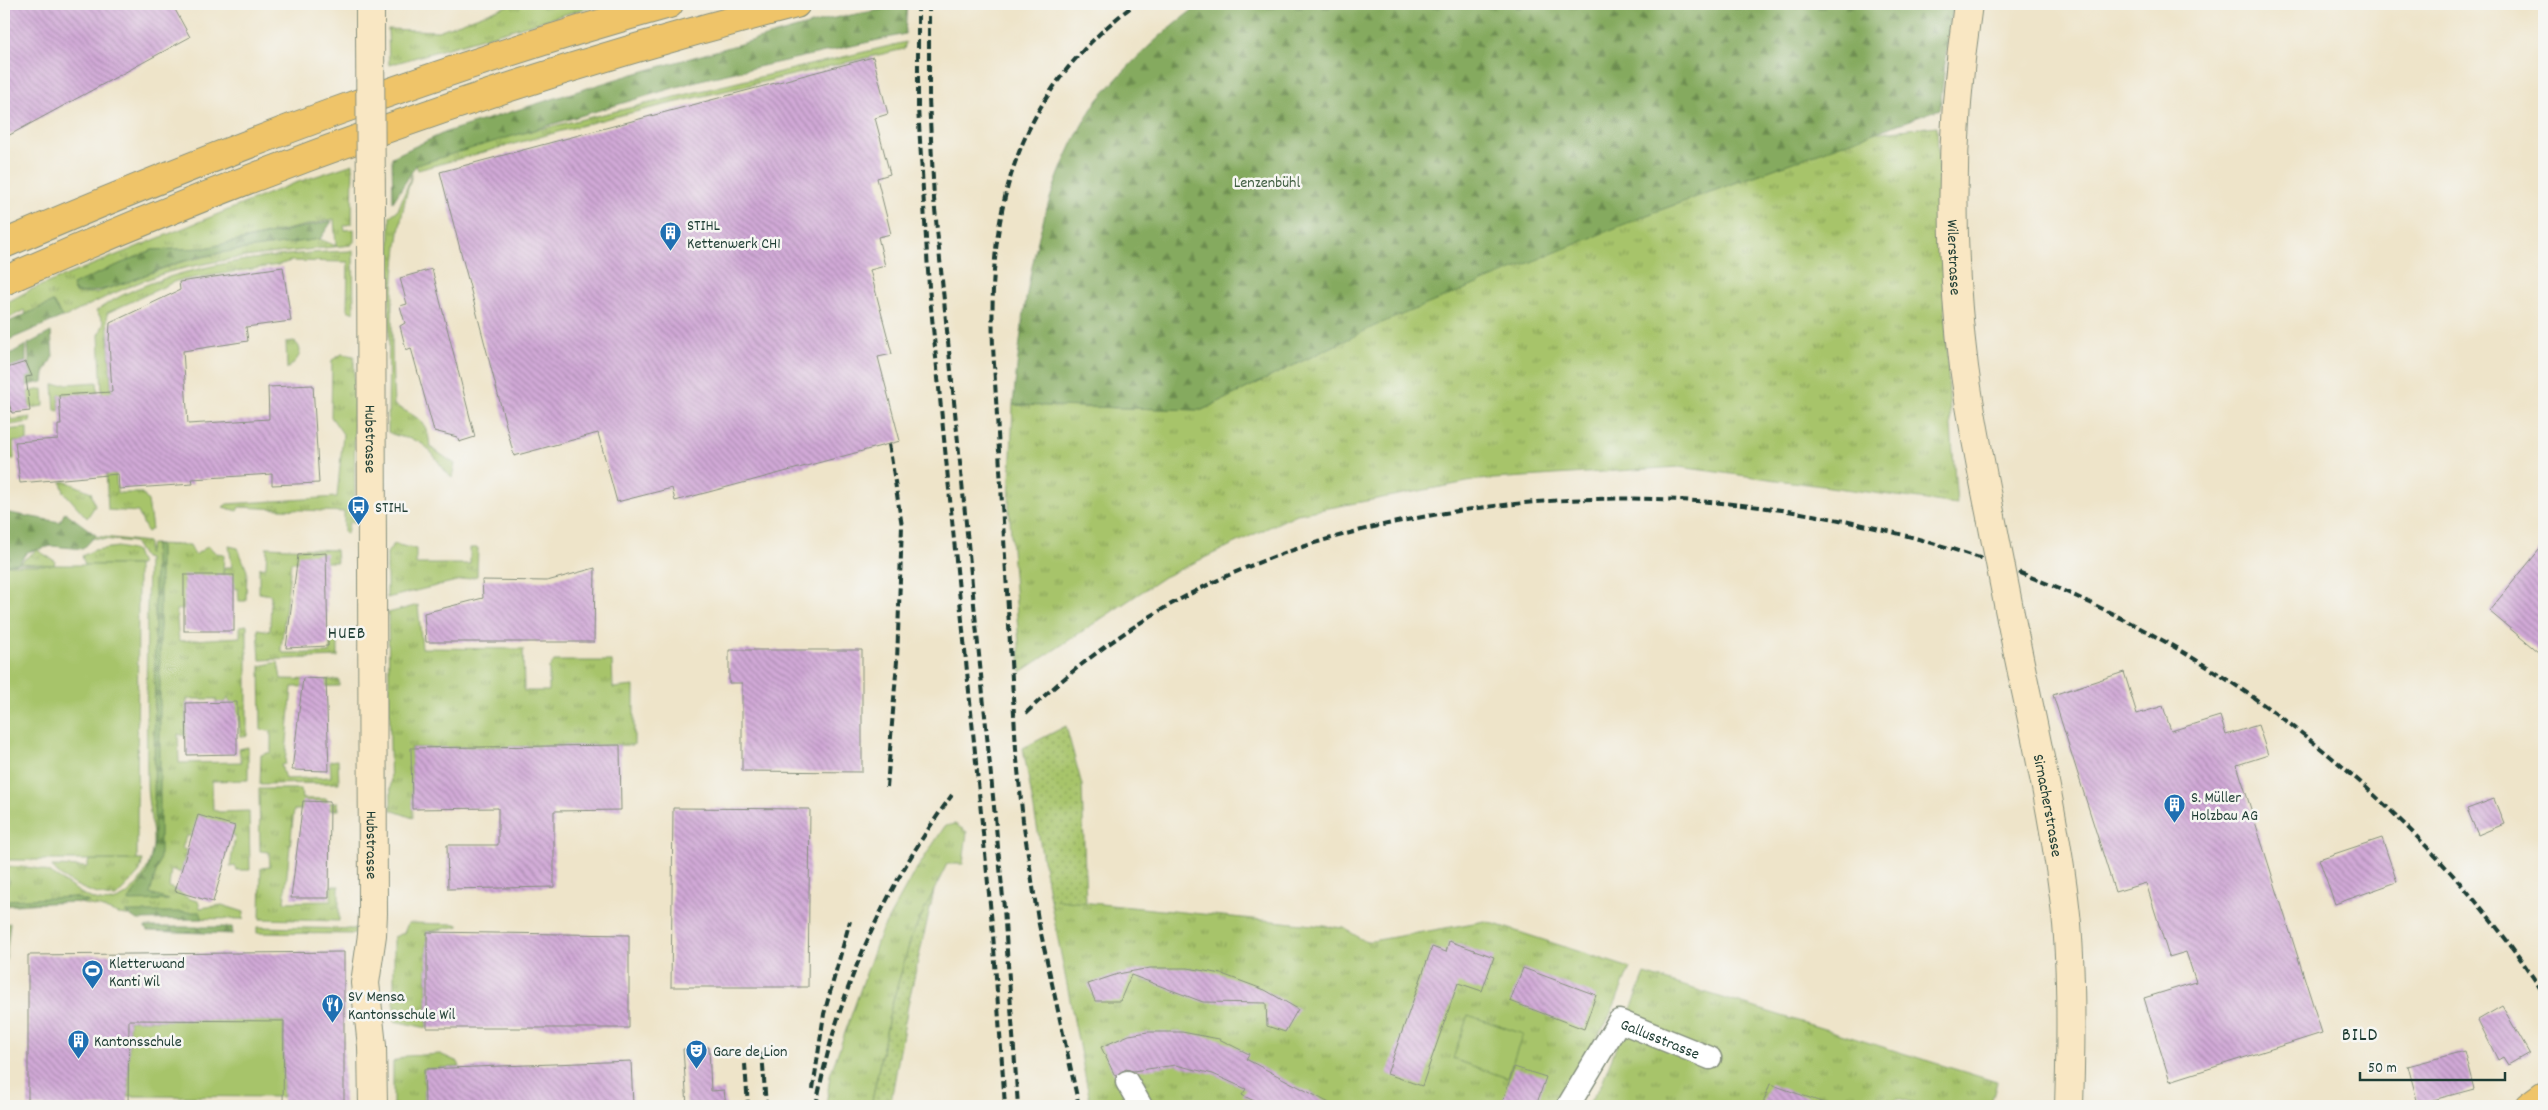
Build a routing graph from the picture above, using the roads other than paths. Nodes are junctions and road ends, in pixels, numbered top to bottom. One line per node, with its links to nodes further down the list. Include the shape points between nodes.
1 (669, 4): 5 (main road, via 530,45 348,106 180,170)
2 (796, 4): 6 (main road, via 601,58 368,134 158,215)
3 (1968, 4): 7 (main road, Wilerstrasse, via 1955,123 1954,252 1964,369)
4 (370, 17): 11 (main road, Hubstrasse, bridge, via 372,935 381,983 380,1015 372,1046)
5 (4, 244)
6 (4, 281)
7 (1990, 512): 14 (main road, Sirnacherstrasse, bridge, via 2058,858 2070,977)
8 (1710, 1058): 13 (street, Gallusstrasse, via 1619,1021)
9 (1127, 1082): 12 (street)
10 (2544, 1096): 15 (main road)
11 (373, 1106)
12 (1141, 1106)
13 (1568, 1106)
14 (2069, 1106)
15 (2529, 1106)

